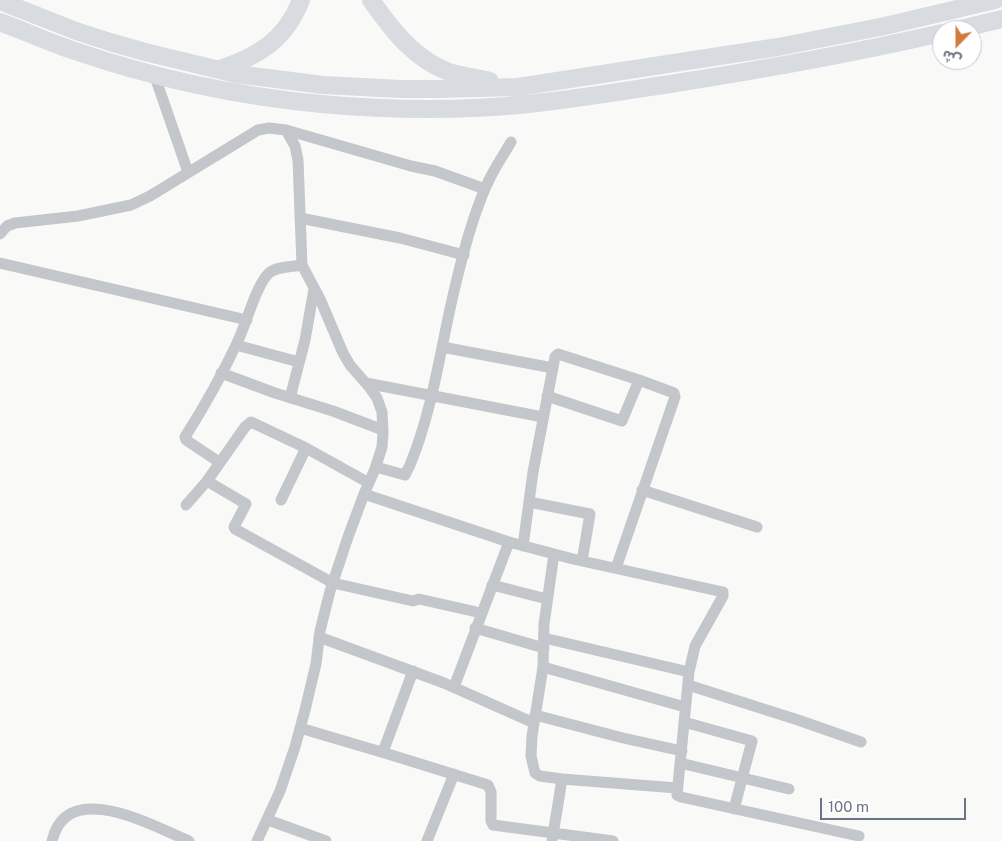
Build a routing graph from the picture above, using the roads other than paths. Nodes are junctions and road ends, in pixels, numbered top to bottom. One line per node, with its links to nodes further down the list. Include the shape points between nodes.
1 (300, 0): 9 (main road, via 294,17 276,39 244,61)
2 (371, 0): 11 (main road, via 391,28 422,59 450,72)
3 (994, 0): 11 (main road, via 787,45)
4 (0, 1): 9 (main road, via 110,42)
5 (1002, 19): 7 (main road)
6 (0, 22): 10 (main road, via 69,49)
7 (982, 24)
8 (932, 36): 10 (main road, via 783,66 555,101 478,108 400,109 322,104 249,95)
9 (220, 69): 11 (main road, via 287,81 361,88)
10 (154, 74): 14 (street)
11 (518, 87)
12 (286, 130): 14 (street, via 258,130); 15 (street, via 435,171); 16 (street, via 298,160)
13 (511, 142): 15 (street)
14 (188, 172): 17 (street, via 131,205 78,216 15,223)
15 (485, 189): 18 (street)
16 (300, 218): 18 (street); 20 (street)
17 (0, 234)
18 (464, 255): 24 (street)
19 (0, 263): 22 (street)
20 (302, 265): 21 (street); 22 (street, via 275,269 268,274 262,280)
21 (314, 289): 25 (street); 29 (street, via 343,353)
22 (247, 320): 23 (street)
23 (236, 345): 25 (street); 27 (street)
24 (442, 347): 26 (street); 30 (street)
25 (299, 362): 32 (street)
26 (553, 368): 28 (street, via 558,354); 31 (street)
27 (221, 374): 32 (street); 36 (street, via 185,438)
28 (639, 380): 31 (street, via 622,421); 40 (street, via 671,391 675,398)
29 (366, 383): 30 (street); 34 (street, via 379,403)
30 (431, 396): 33 (street); 37 (street, via 406,474)
31 (547, 396): 33 (street)
32 (290, 398): 34 (street)
33 (543, 417): 43 (street)
34 (383, 430): 37 (street)
35 (306, 448): 36 (street, via 251,422); 39 (street); 42 (street)
36 (220, 462): 38 (street)
37 (376, 467): 39 (street)
38 (207, 480): 44 (street); 51 (street, via 246,504 235,529)
39 (369, 483): 41 (street)
40 (642, 490): 45 (street); 50 (street)
41 (364, 494): 46 (street); 51 (street)
42 (282, 500)
43 (528, 502): 47 (street); 49 (street, via 590,514)
44 (186, 505)
45 (757, 527)
46 (509, 542): 47 (street); 52 (street)
47 (523, 546): 48 (street)
48 (554, 554): 49 (street); 53 (street)
49 (582, 561): 50 (street)
50 (616, 568): 60 (street, via 723,592 694,646)
51 (333, 583): 54 (street); 56 (street)
52 (492, 584): 53 (street); 54 (street)
53 (547, 599): 57 (street)
54 (481, 613): 55 (street)
55 (475, 628): 57 (street); 62 (street)
56 (319, 637): 59 (street); 66 (street, via 316,664)
57 (544, 643): 58 (street); 60 (street)
58 (544, 667): 63 (street); 64 (street)
59 (413, 671): 62 (street); 69 (street)
60 (689, 672): 61 (street)
61 (688, 685): 63 (street); 67 (street)
62 (454, 687): 64 (street)
63 (685, 707): 65 (street)
64 (535, 719): 68 (street); 72 (street, via 531,756 535,773)
65 (684, 722): 68 (street); 73 (street, via 752,740)
66 (300, 728): 69 (street); 77 (street)
67 (861, 742)
68 (682, 751): 70 (street)
69 (383, 752): 71 (street)
70 (680, 763): 73 (street); 74 (street)
71 (454, 774): 79 (street, via 490,788 493,825); 84 (street)
72 (562, 778): 74 (street); 79 (street)
73 (742, 778): 75 (street); 76 (street)
74 (677, 788): 76 (street, via 677,795 681,797)
75 (789, 789)
76 (734, 809): 78 (street)
77 (268, 820): 82 (street); 83 (street)
78 (859, 836)
79 (553, 837): 85 (street)
80 (52, 841): 81 (street, via 55,828 68,815 81,810 100,809 120,812)
81 (188, 841)
82 (257, 841)
83 (326, 841)
84 (427, 841)
85 (613, 841)

